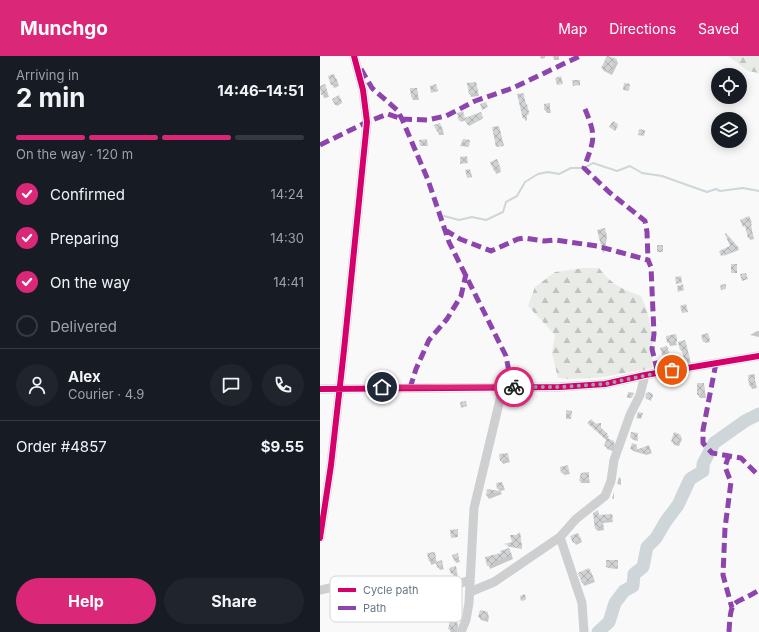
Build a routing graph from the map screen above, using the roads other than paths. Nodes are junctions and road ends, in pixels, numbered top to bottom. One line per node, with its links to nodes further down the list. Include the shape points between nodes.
1 (354, 56): 5 (street, via 367,118)
2 (759, 356): 3 (street)
3 (645, 375): 4 (street, via 605,384); 7 (street, via 640,395 614,460 607,492)
4 (503, 387): 5 (street); 9 (street, via 474,508)
5 (339, 388): 6 (street); 8 (street)
6 (320, 389)
7 (560, 537): 13 (street, via 494,582); 15 (street, via 582,603)
8 (320, 538)
9 (470, 580): 10 (street); 13 (street)
10 (462, 583)
11 (330, 588): 12 (street)
12 (320, 590)
13 (470, 592): 14 (street, via 468,612)
14 (461, 632)
15 (584, 632)

